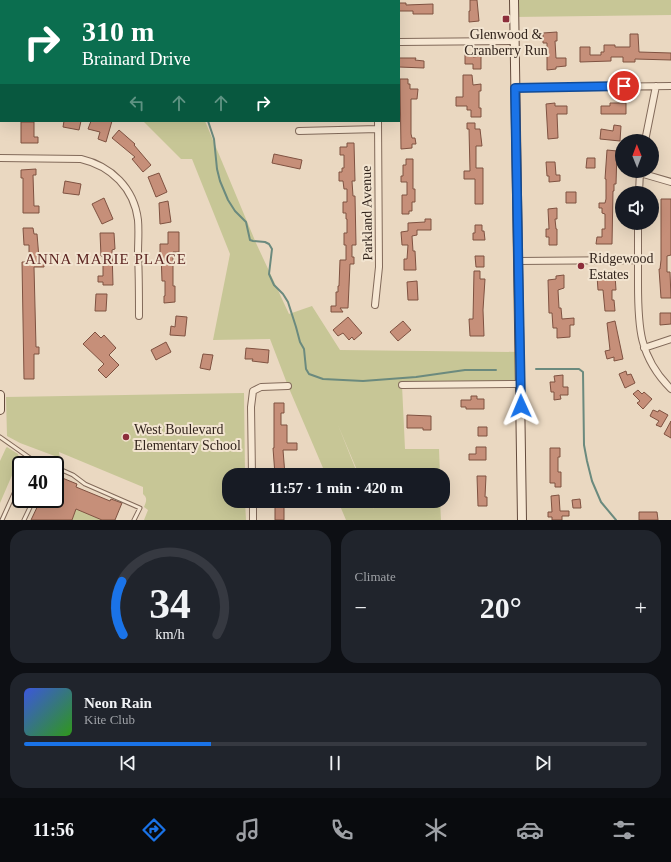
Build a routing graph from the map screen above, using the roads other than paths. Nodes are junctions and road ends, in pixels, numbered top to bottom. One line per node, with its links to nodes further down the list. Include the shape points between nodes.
1 (514, 0): 2 (street)
2 (515, 41): 3 (street); 6 (street)
3 (400, 42)
4 (656, 86): 5 (street); 6 (street); 10 (street)
5 (671, 86)
6 (515, 88): 16 (street)
7 (378, 122): 8 (street, Parkland Avenue)
8 (378, 129): 9 (street); 17 (street, Parkland Avenue, via 379,267)
9 (299, 131)
10 (646, 134)
11 (0, 158): 18 (street, via 81,158 103,166 121,181 132,198 138,218)
12 (659, 178): 13 (street)
13 (671, 182)
14 (638, 230): 15 (street)
15 (637, 260): 16 (street); 20 (street, via 639,329)
16 (518, 261): 21 (street)
17 (375, 305)
18 (139, 316)
19 (671, 339): 20 (street)
20 (644, 348): 24 (street, via 653,367)
21 (520, 384): 22 (street); 38 (street)
22 (402, 385)
23 (288, 386): 29 (street, via 257,388 252,393)
24 (671, 389)
25 (0, 395): 26 (street)
26 (0, 410)
27 (0, 437): 28 (lane)
28 (27, 456)
29 (252, 468)
30 (64, 471): 36 (lane, via 85,484 140,508)
31 (12, 498): 34 (lane)
32 (30, 508): 35 (lane)
33 (253, 508): 37 (street)
34 (2, 520)
35 (24, 520)
36 (134, 520)
37 (253, 520)
38 (522, 520)

